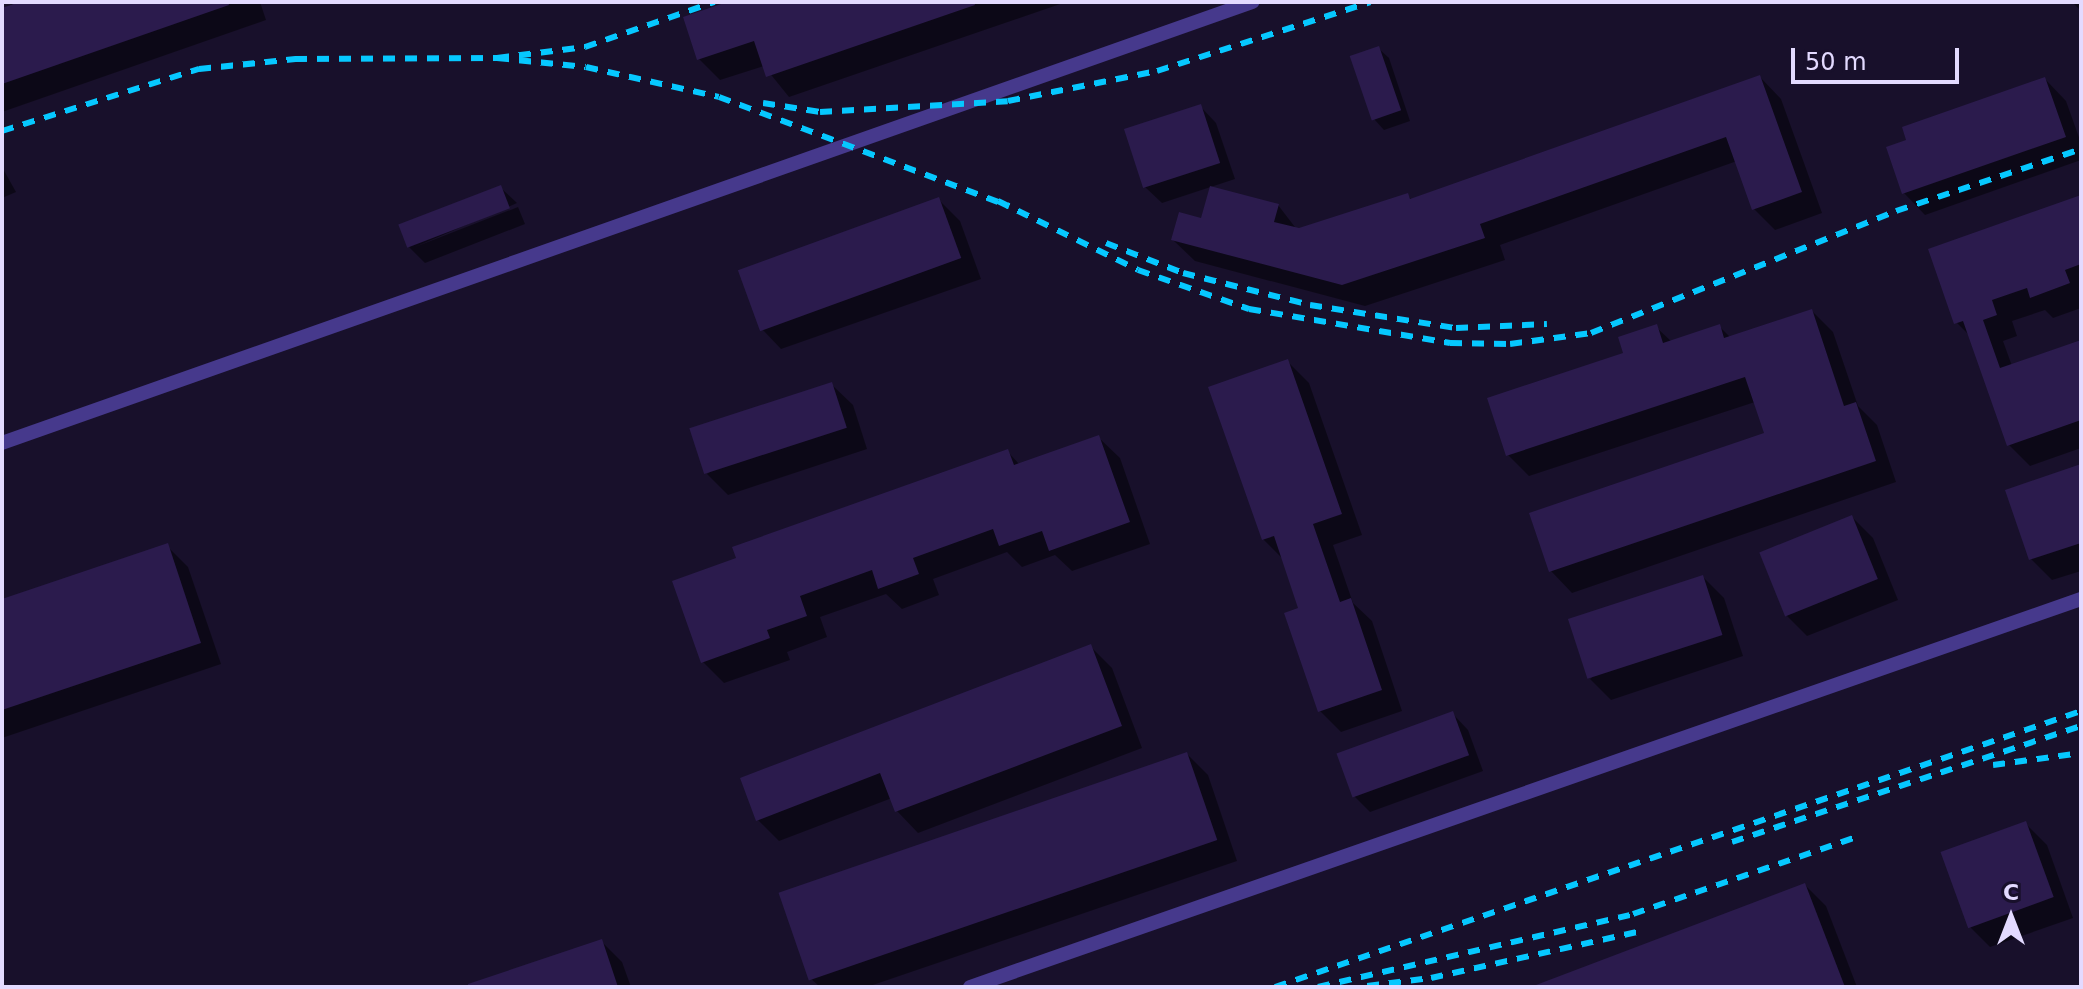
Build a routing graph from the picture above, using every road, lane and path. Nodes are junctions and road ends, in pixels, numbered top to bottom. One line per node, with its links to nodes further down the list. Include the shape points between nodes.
1 (1252, 2): 2 (lane)
2 (2, 443)
3 (2081, 599): 4 (lane)
4 (970, 987)

